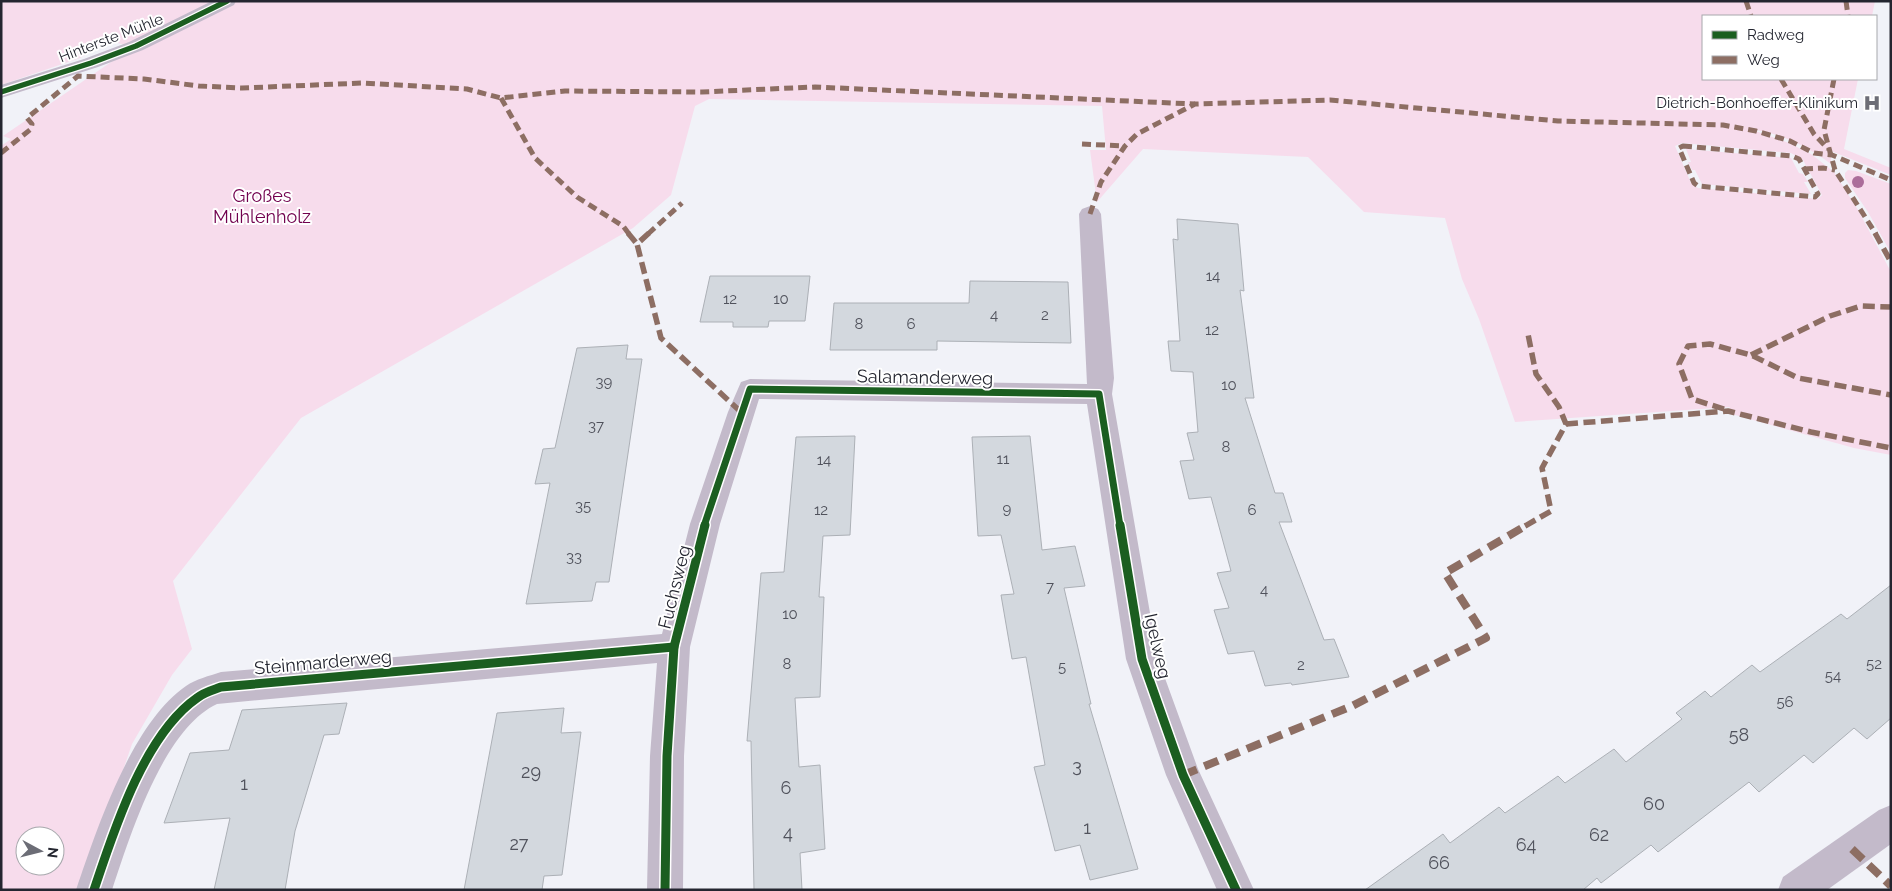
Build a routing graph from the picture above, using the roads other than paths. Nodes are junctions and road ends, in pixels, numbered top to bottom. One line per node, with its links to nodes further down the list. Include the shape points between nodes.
1 (227, 1): 2 (street, Hinterste Mühle, via 136,46)
2 (1, 92)
3 (1090, 214): 5 (street, Igelweg, via 1101,378)
4 (750, 389): 5 (street, Salamanderweg); 6 (street, Fuchsweg, via 705,524)
5 (1099, 394): 10 (street, Igelweg, via 1142,659 1183,775)
6 (674, 647): 8 (street, Steinmarderweg, via 221,687 196,698 174,719 153,747 115,826); 9 (street, Fuchsweg, via 666,756)
7 (1891, 822): 11 (street)
8 (94, 890)
9 (665, 890)
10 (1236, 890)
11 (1796, 890)

